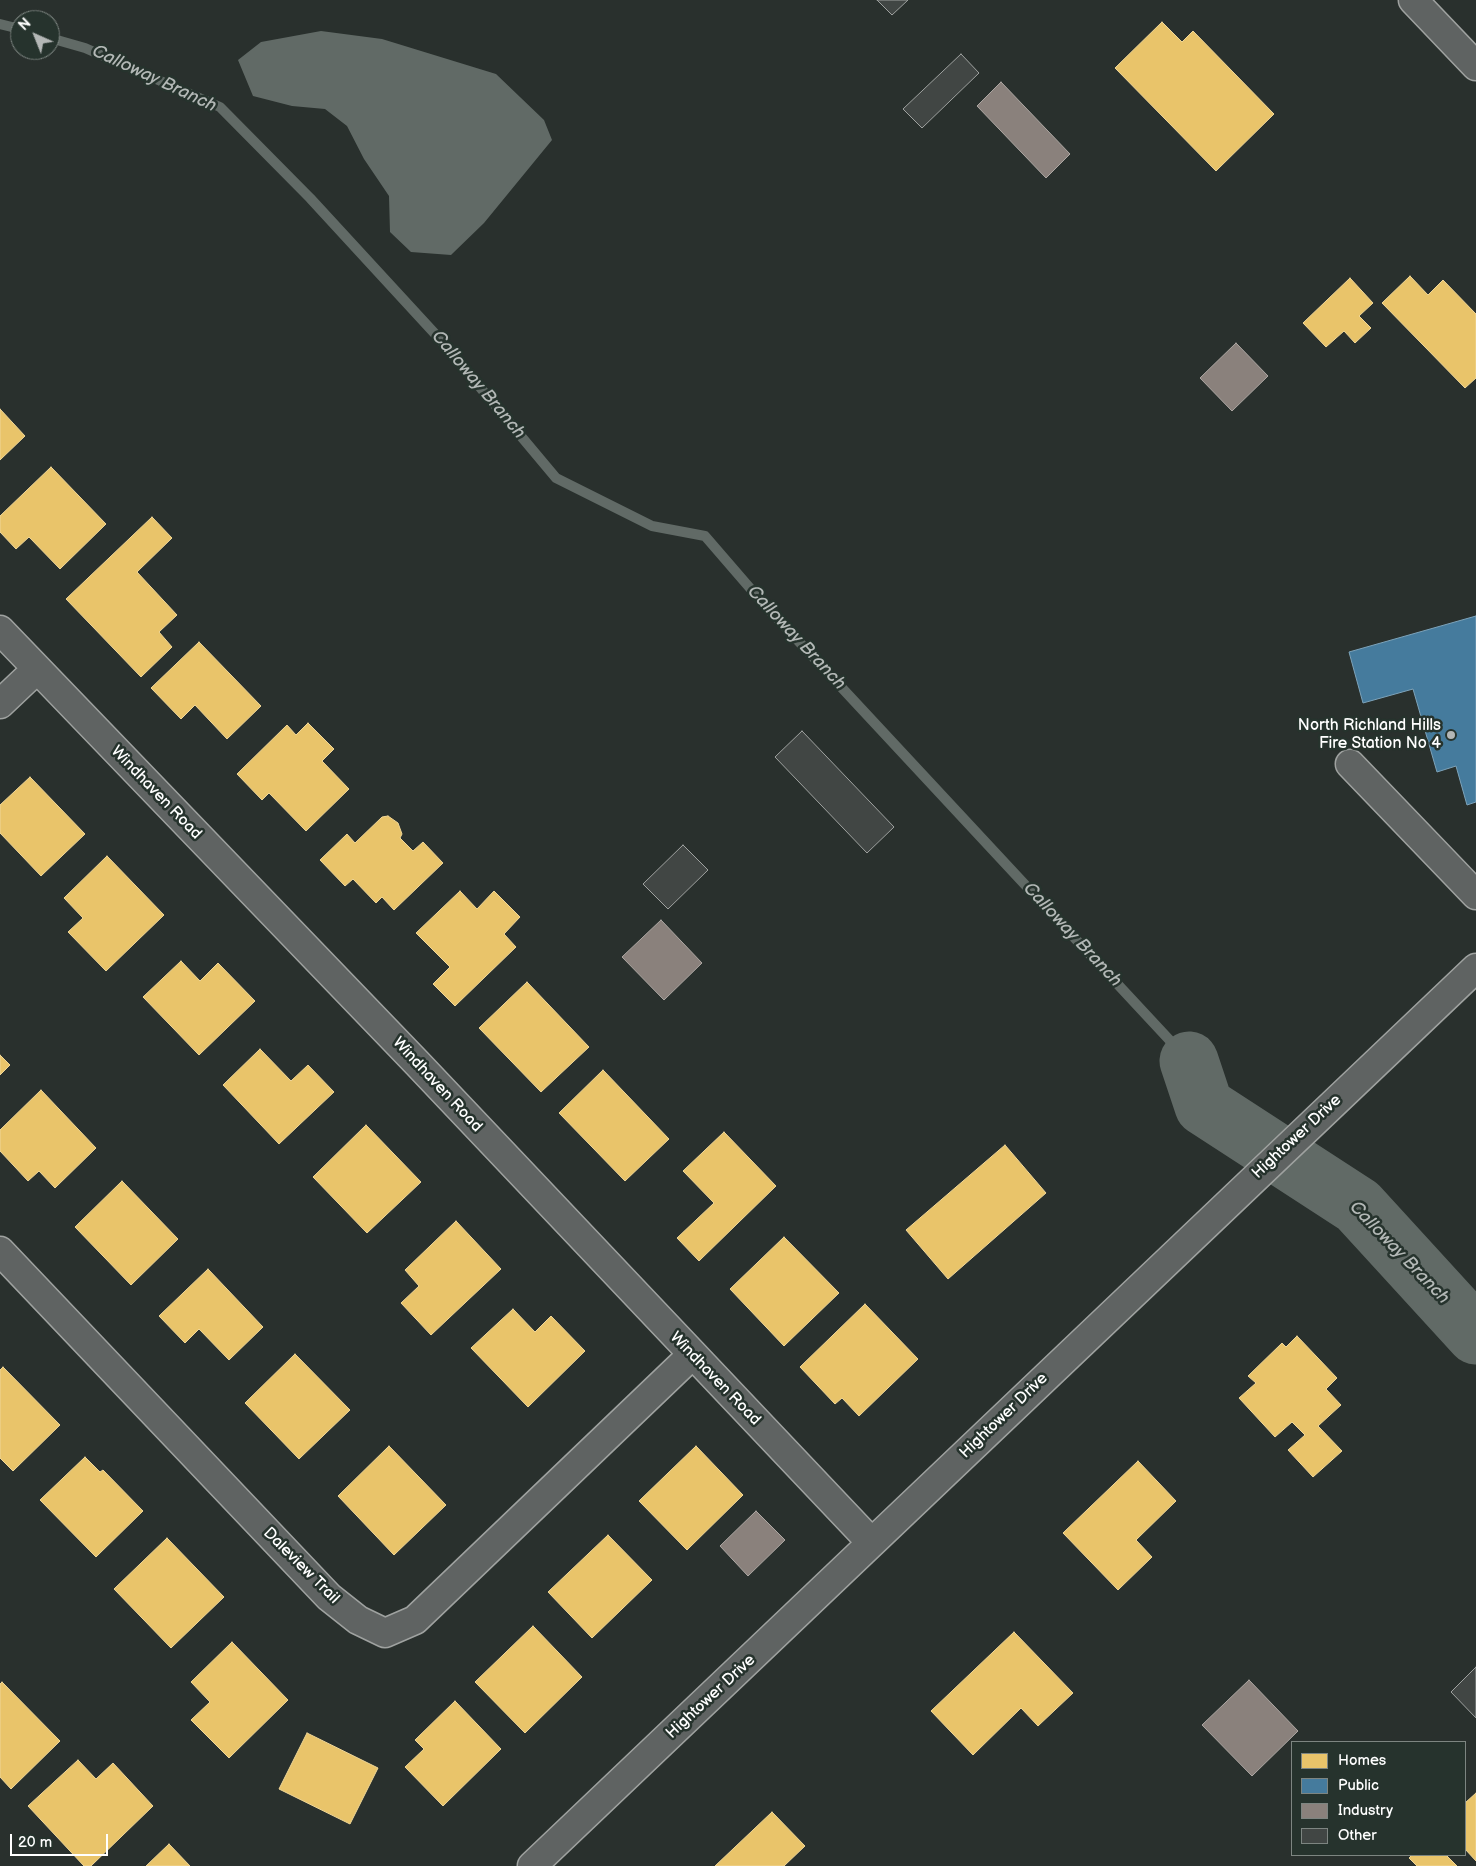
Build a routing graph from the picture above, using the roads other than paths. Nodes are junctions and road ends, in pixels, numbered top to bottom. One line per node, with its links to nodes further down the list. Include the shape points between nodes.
1 (1413, 0): 2 (street)
2 (1476, 66)
3 (0, 630): 4 (street, Windhaven Road)
4 (37, 669): 5 (street); 10 (street, Windhaven Road, via 417,1063)
5 (0, 704)
6 (1350, 764): 7 (street)
7 (1476, 895)
8 (1476, 968): 11 (street, Hightower Drive)
9 (0, 1251): 10 (street, Daleview Trail, via 329,1598 358,1620 385,1633 414,1620)
10 (692, 1355): 11 (street, Windhaven Road)
11 (871, 1542): 12 (street, Hightower Drive)
12 (532, 1866)

